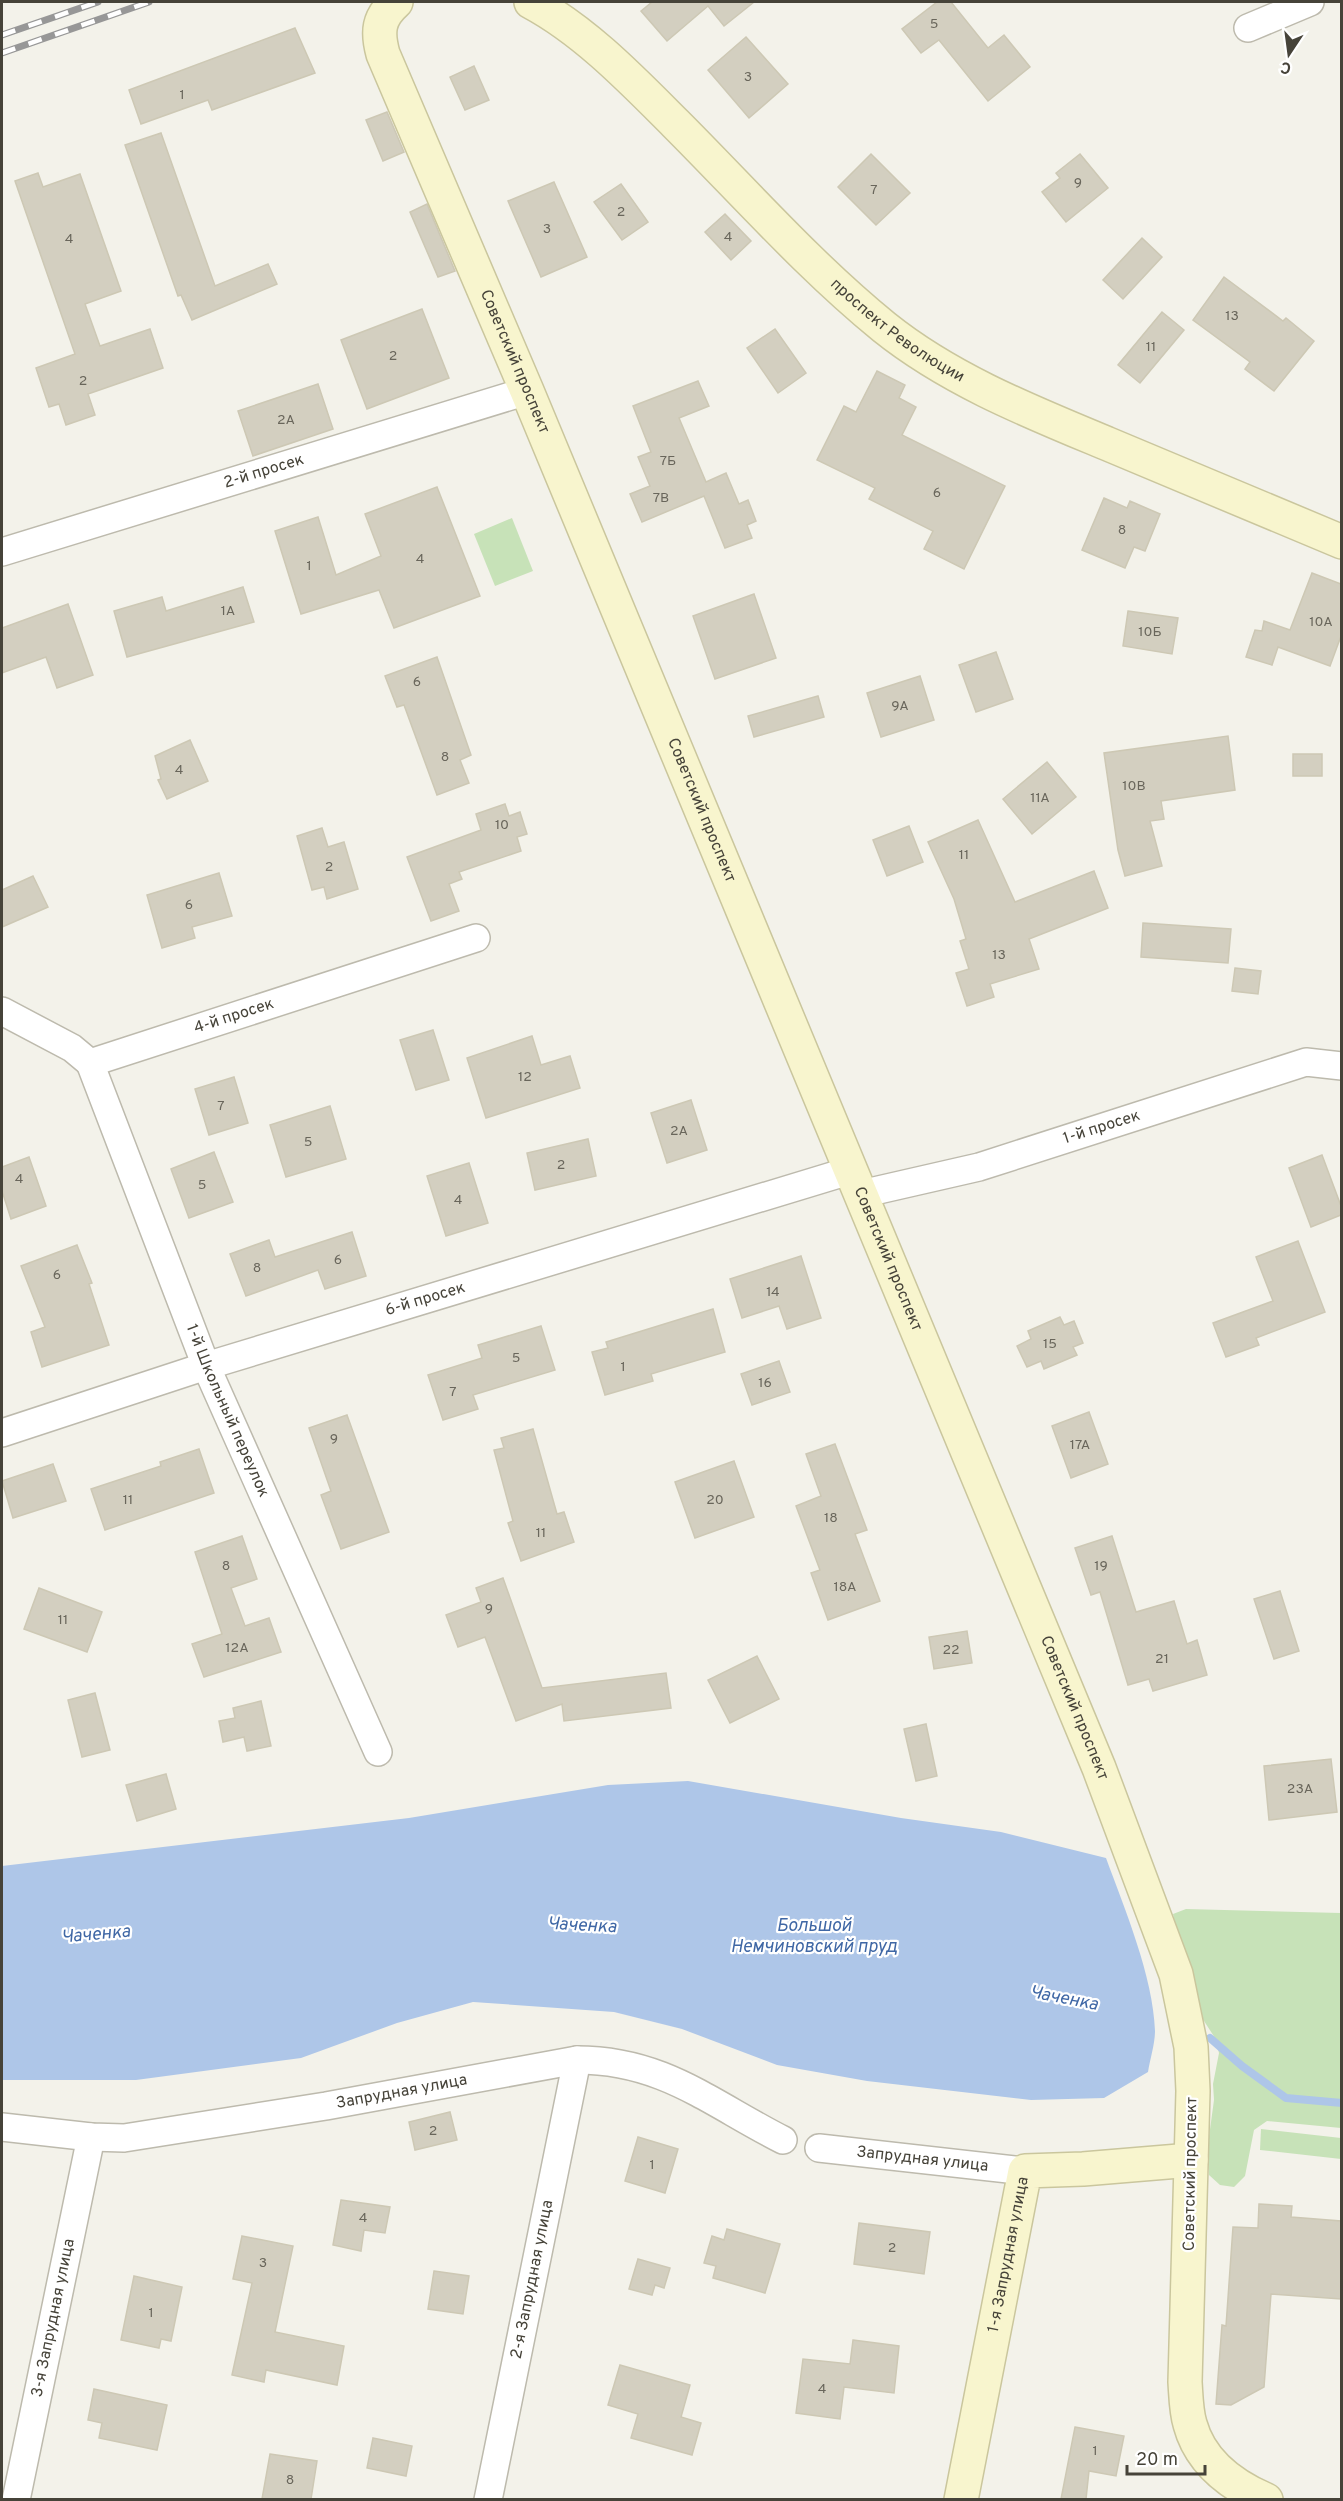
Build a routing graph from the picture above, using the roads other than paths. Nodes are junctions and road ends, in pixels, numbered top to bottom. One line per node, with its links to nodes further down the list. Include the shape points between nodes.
1 (531, 2): 6 (street, проспект Революции, via 557,16 636,83 832,281 924,356 1045,418)
2 (1310, 2): 4 (street)
3 (387, 14): 5 (street, Советский проспект, via 383,54)
4 (1248, 28)
5 (527, 391): 7 (street, 2-й просек); 12 (street, Советский проспект)
6 (1341, 542)
7 (2, 552)
8 (476, 938): 10 (street, 4-й просек)
9 (2, 1011): 10 (street, via 72,1048)
10 (90, 1063): 13 (street, 1-й Школьный переулок)
11 (1341, 1066): 12 (street, 1-й просек, via 1306,1062 979,1167)
12 (856, 1182): 13 (street, 6-й просек); 21 (street, Советский проспект, via 1099,1768 1176,1974 1191,2047)
13 (206, 1366): 14 (street, 6-й просек); 15 (street, 1-й Школьный переулок)
14 (2, 1433)
15 (378, 1752)
16 (577, 2060): 18 (street, Запрудная улица, via 315,2108 123,2138); 19 (street, Запрудная улица, via 606,2060 643,2067); 24 (street, 2-я Запрудная улица)
17 (2, 2127): 18 (street, Запрудная улица)
18 (90, 2137): 23 (street, 3-я Запрудная улица)
19 (783, 2140)
20 (819, 2148): 22 (street, Запрудная улица)
21 (1191, 2160): 22 (street, 1-я Запрудная улица); 26 (street, Советский проспект, via 1185,2382 1189,2422 1198,2447 1217,2470 1248,2492)
22 (1025, 2171): 25 (street, 1-я Запрудная улица)
23 (16, 2499)
24 (488, 2499)
25 (961, 2499)
26 (1266, 2499)

